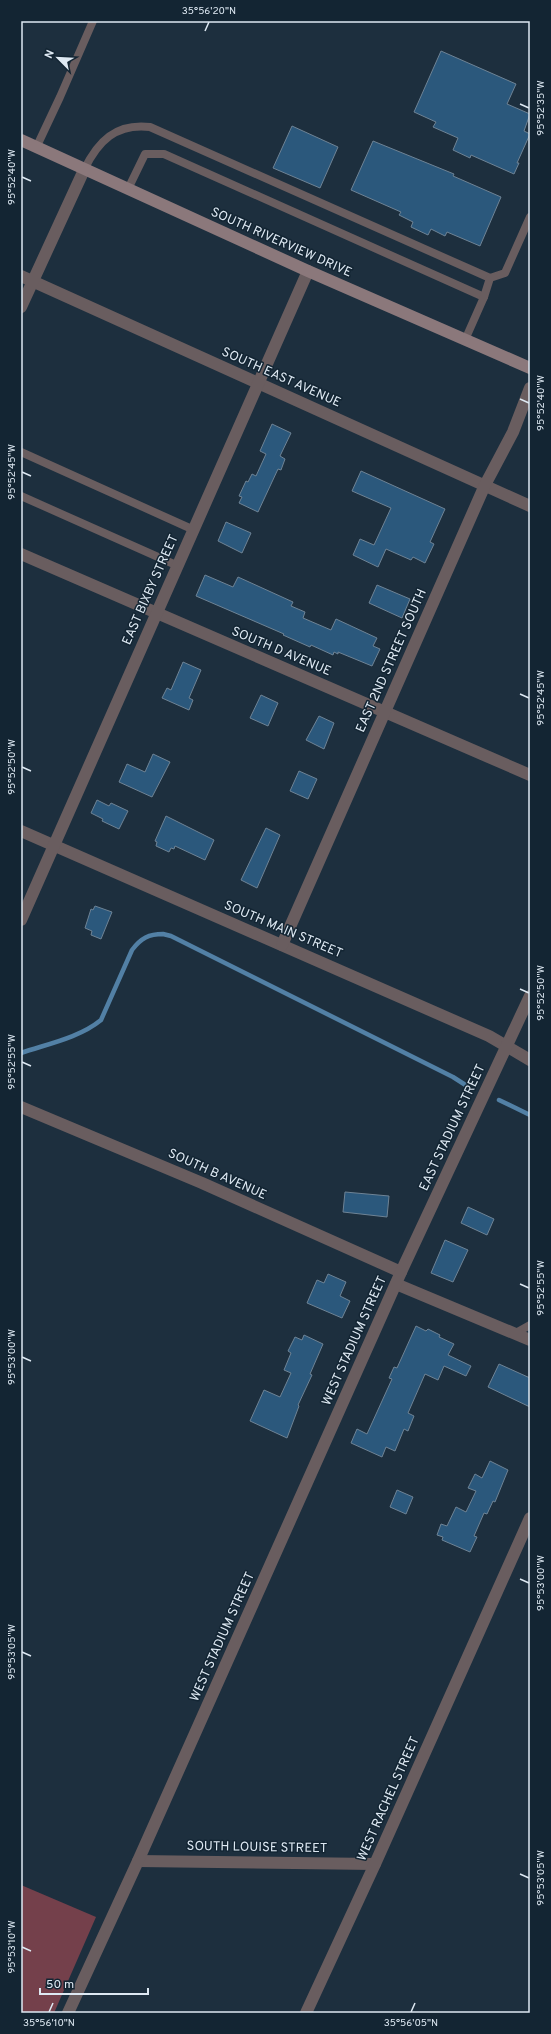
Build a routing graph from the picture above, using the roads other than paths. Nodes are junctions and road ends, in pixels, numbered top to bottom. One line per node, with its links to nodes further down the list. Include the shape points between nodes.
1 (93, 21): 3 (lane)
2 (21, 140): 3 (street, SOUTH RIVERVIEW DRIVE)
3 (36, 148): 4 (street, SOUTH RIVERVIEW DRIVE)
4 (84, 170): 5 (street, SOUTH RIVERVIEW DRIVE); 9 (lane, via 101,142 126,127 150,126); 10 (street)
5 (128, 188): 7 (street, SOUTH RIVERVIEW DRIVE); 11 (lane, via 145,154 164,154)
6 (530, 217): 9 (lane, via 505,273)
7 (308, 271): 13 (street, SOUTH RIVERVIEW DRIVE); 15 (street, EAST BIXBY STREET)
8 (21, 276): 10 (street, SOUTH EAST AVENUE)
9 (490, 278): 11 (lane)
10 (33, 281): 12 (street); 15 (street, SOUTH EAST AVENUE)
11 (484, 297): 13 (lane)
12 (21, 307)
13 (465, 340): 14 (street, SOUTH RIVERVIEW DRIVE)
14 (530, 368)
15 (258, 383): 18 (street, SOUTH EAST AVENUE); 21 (street, EAST BIXBY STREET)
16 (530, 388): 18 (street, EAST 2ND STREET SOUTH, via 513,432)
17 (21, 452): 21 (lane)
18 (485, 485): 20 (street, SOUTH EAST AVENUE); 25 (street, EAST 2ND STREET SOUTH)
19 (21, 496): 23 (lane)
20 (530, 506)
21 (194, 530): 23 (street, EAST BIXBY STREET)
22 (21, 554): 24 (street, SOUTH D AVENUE)
23 (176, 565): 24 (street, EAST BIXBY STREET)
24 (156, 614): 25 (street, SOUTH D AVENUE); 28 (street, EAST BIXBY STREET)
25 (385, 712): 26 (street, SOUTH D AVENUE); 30 (street, EAST 2ND STREET SOUTH)
26 (530, 775)
27 (21, 831): 28 (street, SOUTH MAIN STREET)
28 (54, 847): 29 (street, EAST BIXBY STREET); 30 (street, SOUTH MAIN STREET)
29 (21, 920)
30 (282, 945): 32 (street, SOUTH MAIN STREET, via 489,1036)
31 (530, 996): 32 (street, EAST STADIUM STREET)
32 (507, 1047): 33 (street, SOUTH MAIN STREET); 35 (street, EAST STADIUM STREET)
33 (530, 1060)
34 (21, 1107): 35 (street, SOUTH B AVENUE, via 202,1183)
35 (400, 1272): 36 (street, WEST STADIUM STREET)
36 (396, 1284): 38 (street); 41 (street, WEST STADIUM STREET)
37 (530, 1325): 38 (lane)
38 (514, 1334): 39 (street)
39 (530, 1340)
40 (530, 1518): 42 (street, WEST RACHEL STREET)
41 (138, 1861): 42 (street, SOUTH LOUISE STREET); 43 (street, WEST STADIUM STREET)
42 (375, 1864): 44 (street, WEST RACHEL STREET)
43 (68, 2013)
44 (306, 2013)

